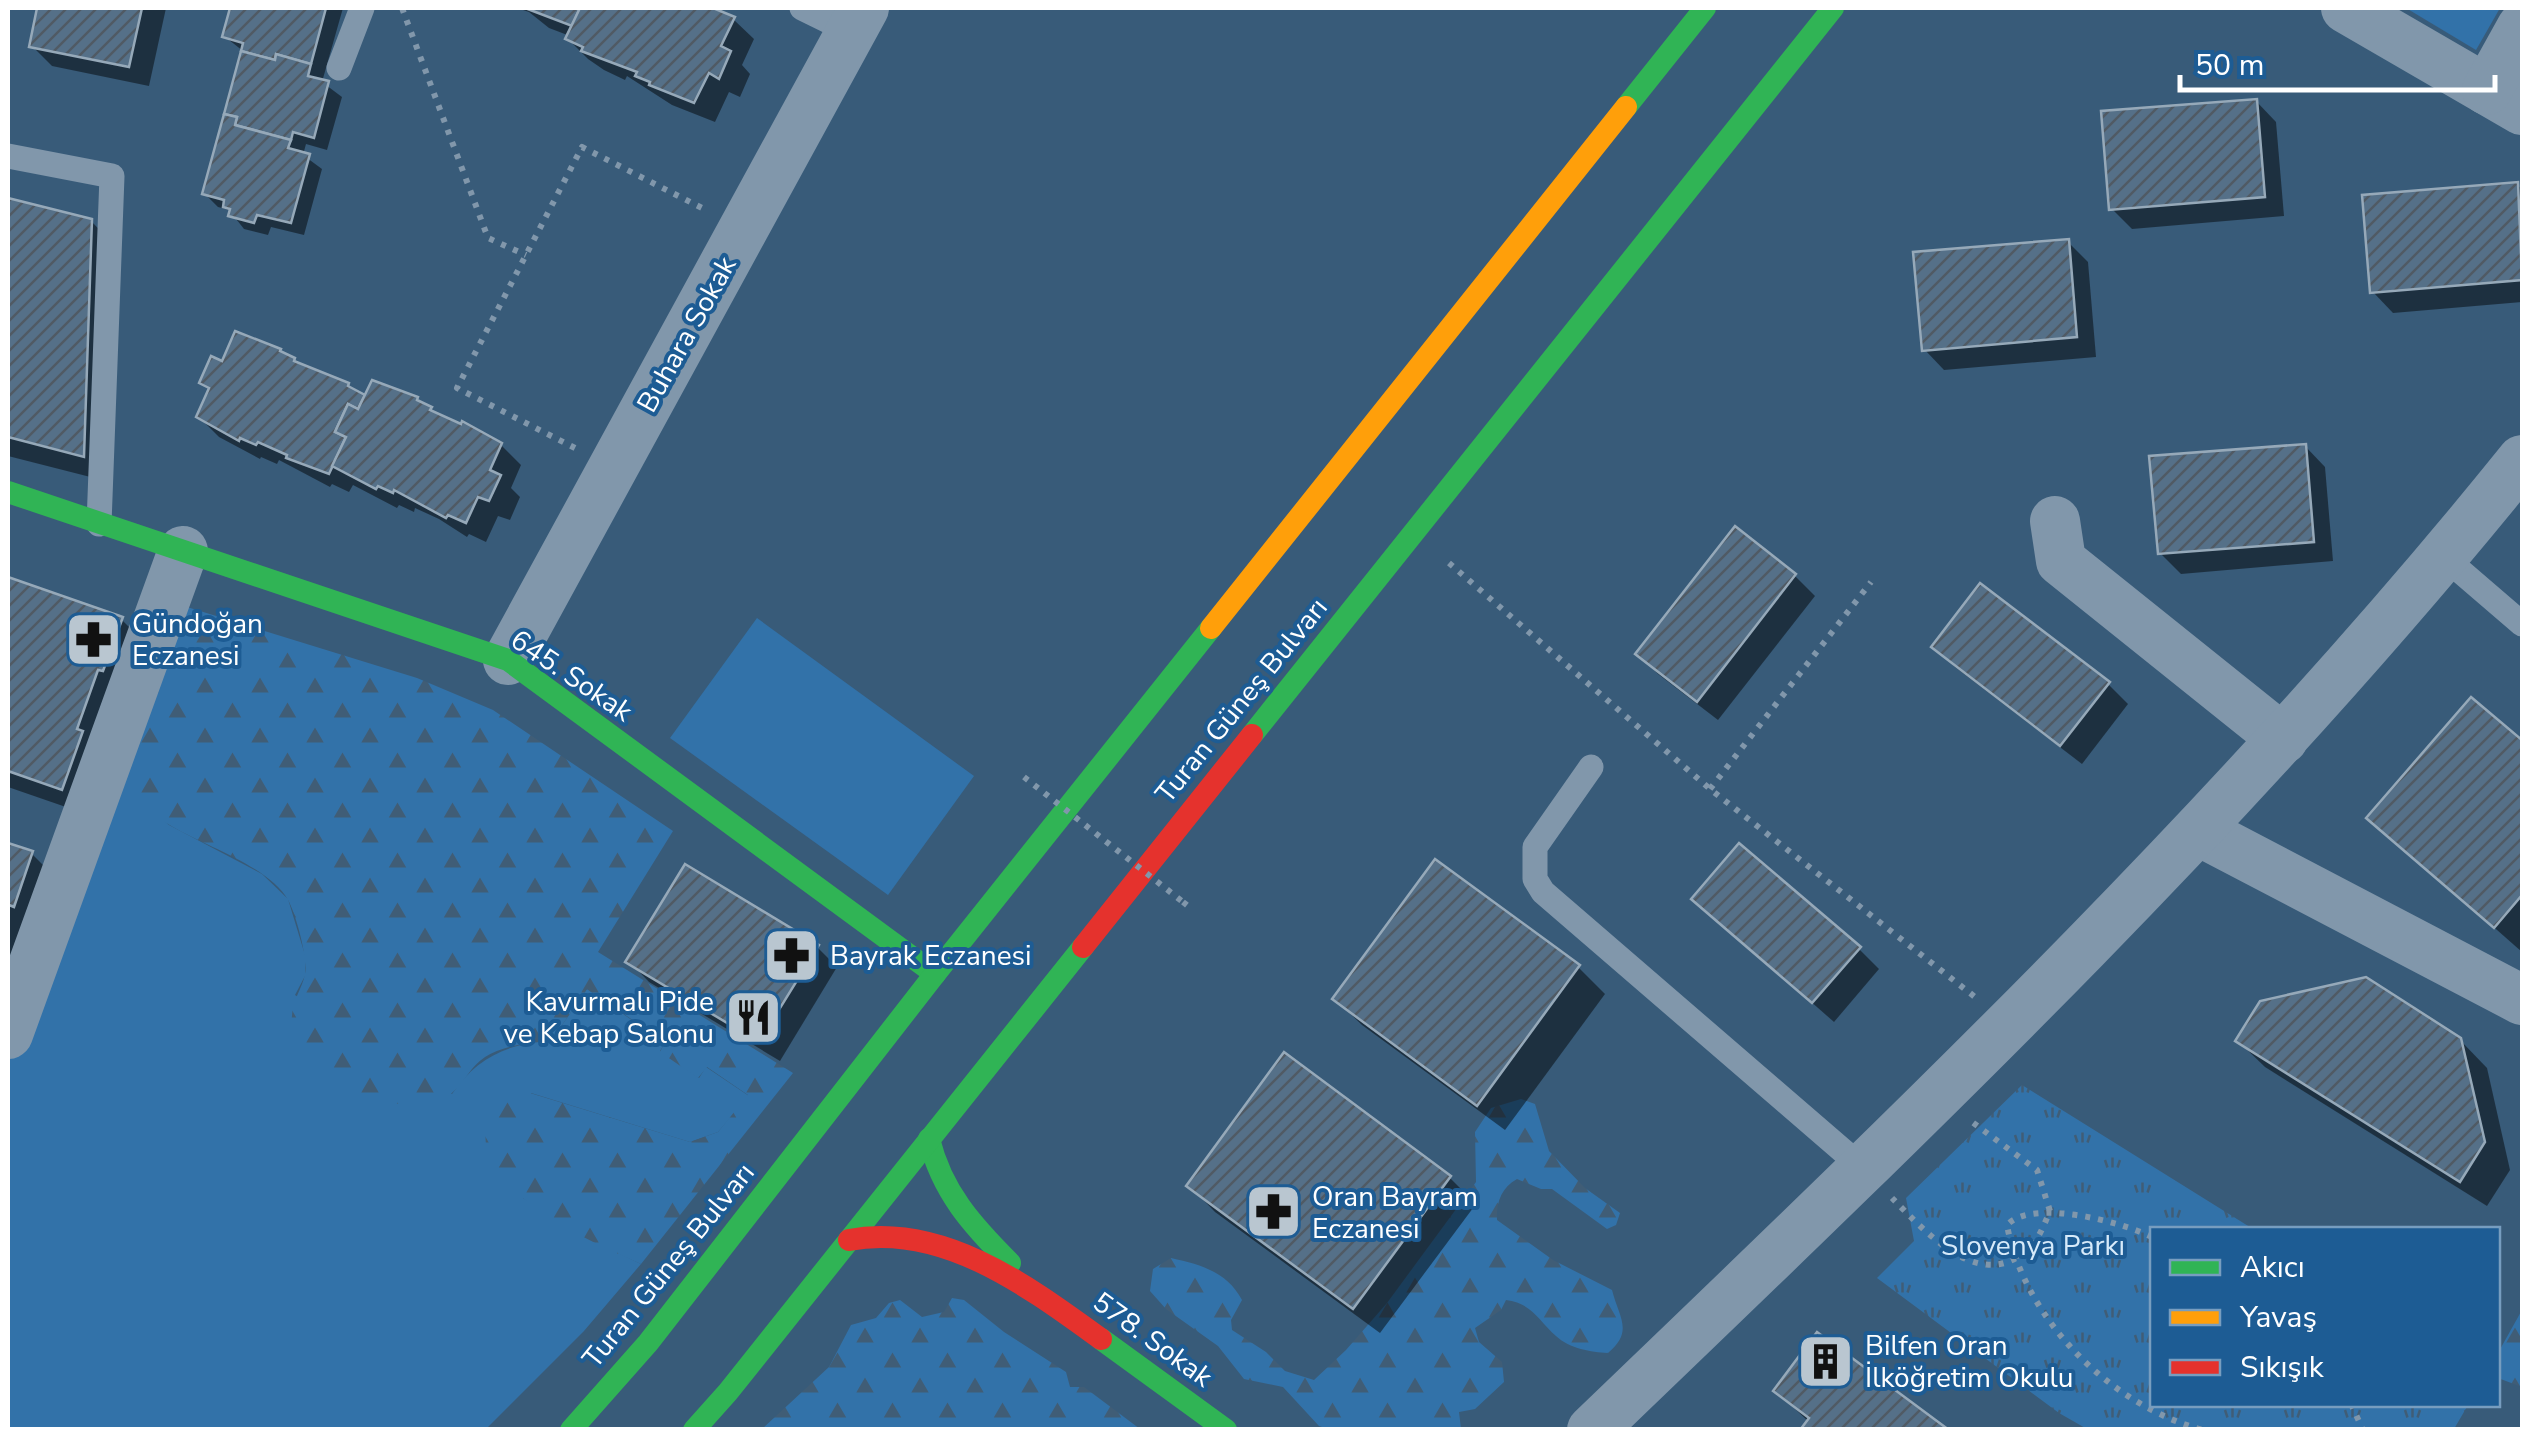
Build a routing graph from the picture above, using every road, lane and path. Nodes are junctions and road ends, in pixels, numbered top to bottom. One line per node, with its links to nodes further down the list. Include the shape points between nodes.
1 (362, 8): 9 (lane)
2 (402, 8): 13 (path, via 488,238)
3 (802, 8): 7 (lane)
4 (1705, 8): 31 (main road, Turan Güneş Bulvarı)
5 (1833, 8): 19 (main road, Turan Güneş Bulvarı)
6 (2346, 8): 10 (street)
7 (857, 20): 12 (street, Buhara Sokak)
8 (2522, 26): 10 (street)
9 (339, 68)
10 (2505, 100)
11 (8, 156): 18 (lane, via 112,176)
12 (742, 229): 13 (path, via 582,146); 15 (street, Buhara Sokak)
13 (526, 255): 15 (path, via 458,388)
14 (2522, 460): 21 (street)
15 (612, 468): 24 (street, Buhara Sokak)
16 (8, 492): 18 (main road, 645. Sokak)
17 (2055, 521): 25 (street, via 2061,561)
18 (99, 524): 20 (main road, 645. Sokak)
19 (1414, 532): 28 (path); 36 (main road, Turan Güneş Bulvarı)
20 (183, 551): 24 (main road, 645. Sokak); 34 (street)
21 (2444, 557): 23 (lane); 25 (street)
22 (1870, 582): 28 (path)
23 (2522, 624)
24 (508, 660): 31 (main road, 645. Sokak)
25 (2283, 738): 29 (street)
26 (1591, 767): 37 (lane, via 1536,847 1534,879)
27 (1024, 777): 30 (path, bridge)
28 (1710, 789): 33 (path)
29 (2198, 830): 32 (street); 33 (street)
30 (1193, 910)
31 (935, 974): 43 (main road, Turan Güneş Bulvarı, via 648,1343)
32 (2522, 1000)
33 (2008, 1024): 35 (street)
34 (8, 1034)
35 (1939, 1097): 37 (street); 38 (path, via 2037,1170)
36 (929, 1139): 40 (main road, Turan Güneş Bulvarı); 42 (main road, via 940,1182 959,1212)
37 (1864, 1169): 41 (path, via 1936,1242 1962,1259 1988,1265); 46 (street)
38 (2050, 1211): 39 (path); 41 (path, via 2034,1244); 41 (path, via 2016,1216 2007,1225)
39 (2150, 1236)
40 (849, 1240): 42 (main road, via 932,1242); 44 (main road, Turan Güneş Bulvarı)
41 (2013, 1260): 47 (path, via 2064,1342 2123,1396)
42 (1044, 1298): 45 (main road, 578. Sokak)
43 (570, 1430)
44 (694, 1430)
45 (1226, 1430)
46 (1592, 1430)
47 (2203, 1430)

